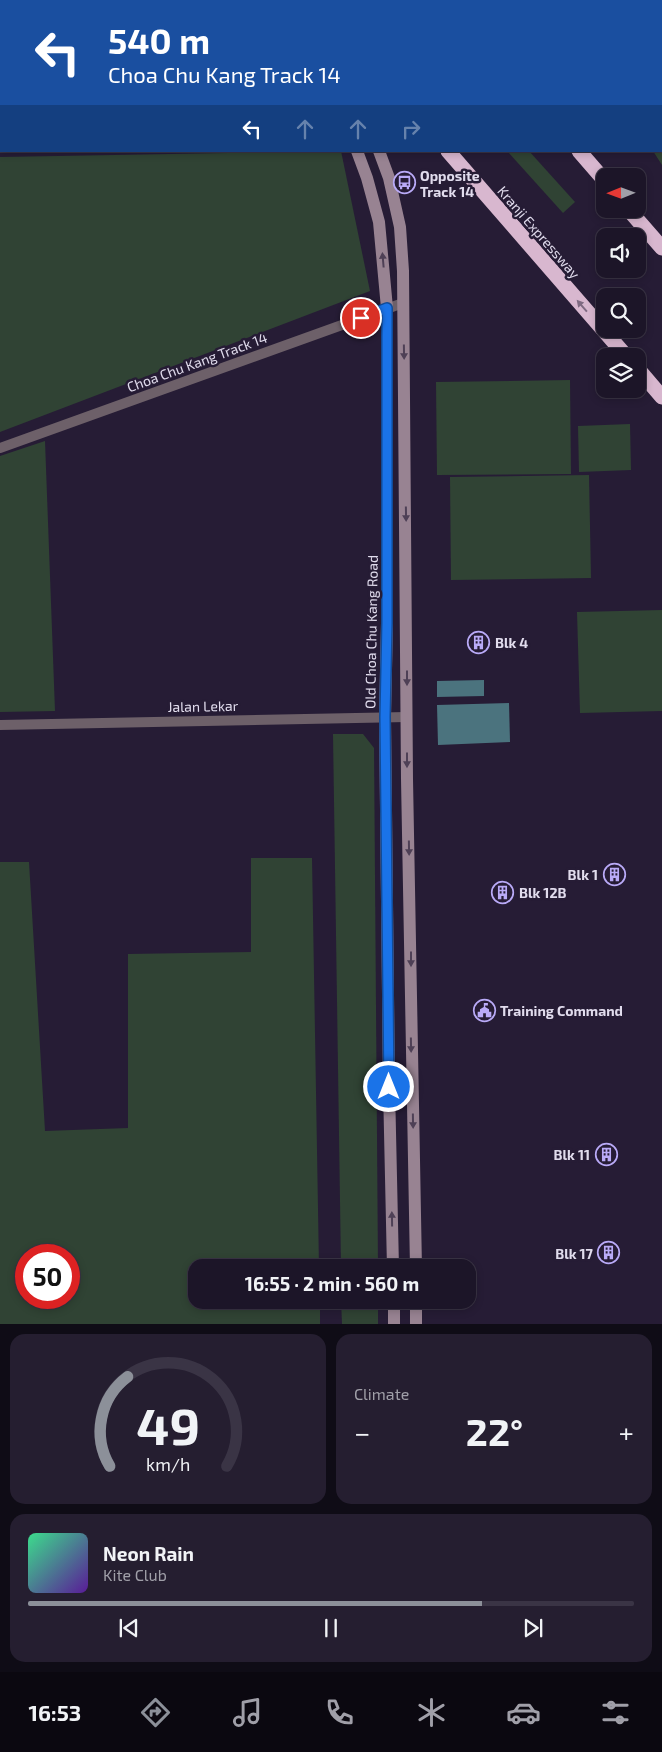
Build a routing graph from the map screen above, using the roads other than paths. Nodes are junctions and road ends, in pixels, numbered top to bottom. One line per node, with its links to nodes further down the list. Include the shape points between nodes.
1 (357, 152): 9 (main road, Old Choa Chu Kang Road, one-way to 1, via 379,222)
2 (379, 152): 8 (main road, via 400,227)
3 (449, 152): 10 (highway, Kranji Expressway, one-way to 3)
4 (580, 152): 5 (highway)
5 (596, 171)
6 (636, 218): 7 (highway)
7 (662, 248)
8 (403, 303): 9 (street, Choa Chu Kang Track 14); 15 (main road, one-way to 15)
9 (387, 308): 13 (street, Choa Chu Kang Track 14); 14 (main road, Old Choa Chu Kang Road)
10 (619, 348)
11 (646, 378): 12 (highway)
12 (662, 397)
13 (0, 448)
14 (385, 717): 15 (street, Jalan Lekar); 16 (street, Jalan Lekar); 18 (main road, Old Choa Chu Kang Road)
15 (407, 717): 17 (main road, one-way to 17)
16 (0, 725)
17 (412, 1073): 18 (main road, via 400,1085); 20 (main road, one-way to 20)
18 (389, 1087): 19 (main road, Old Choa Chu Kang Road, one-way to 18)
19 (393, 1259)
20 (416, 1259)
21 (394, 1309): 23 (main road)
22 (416, 1309): 24 (main road)
23 (394, 1324)
24 (416, 1324)

